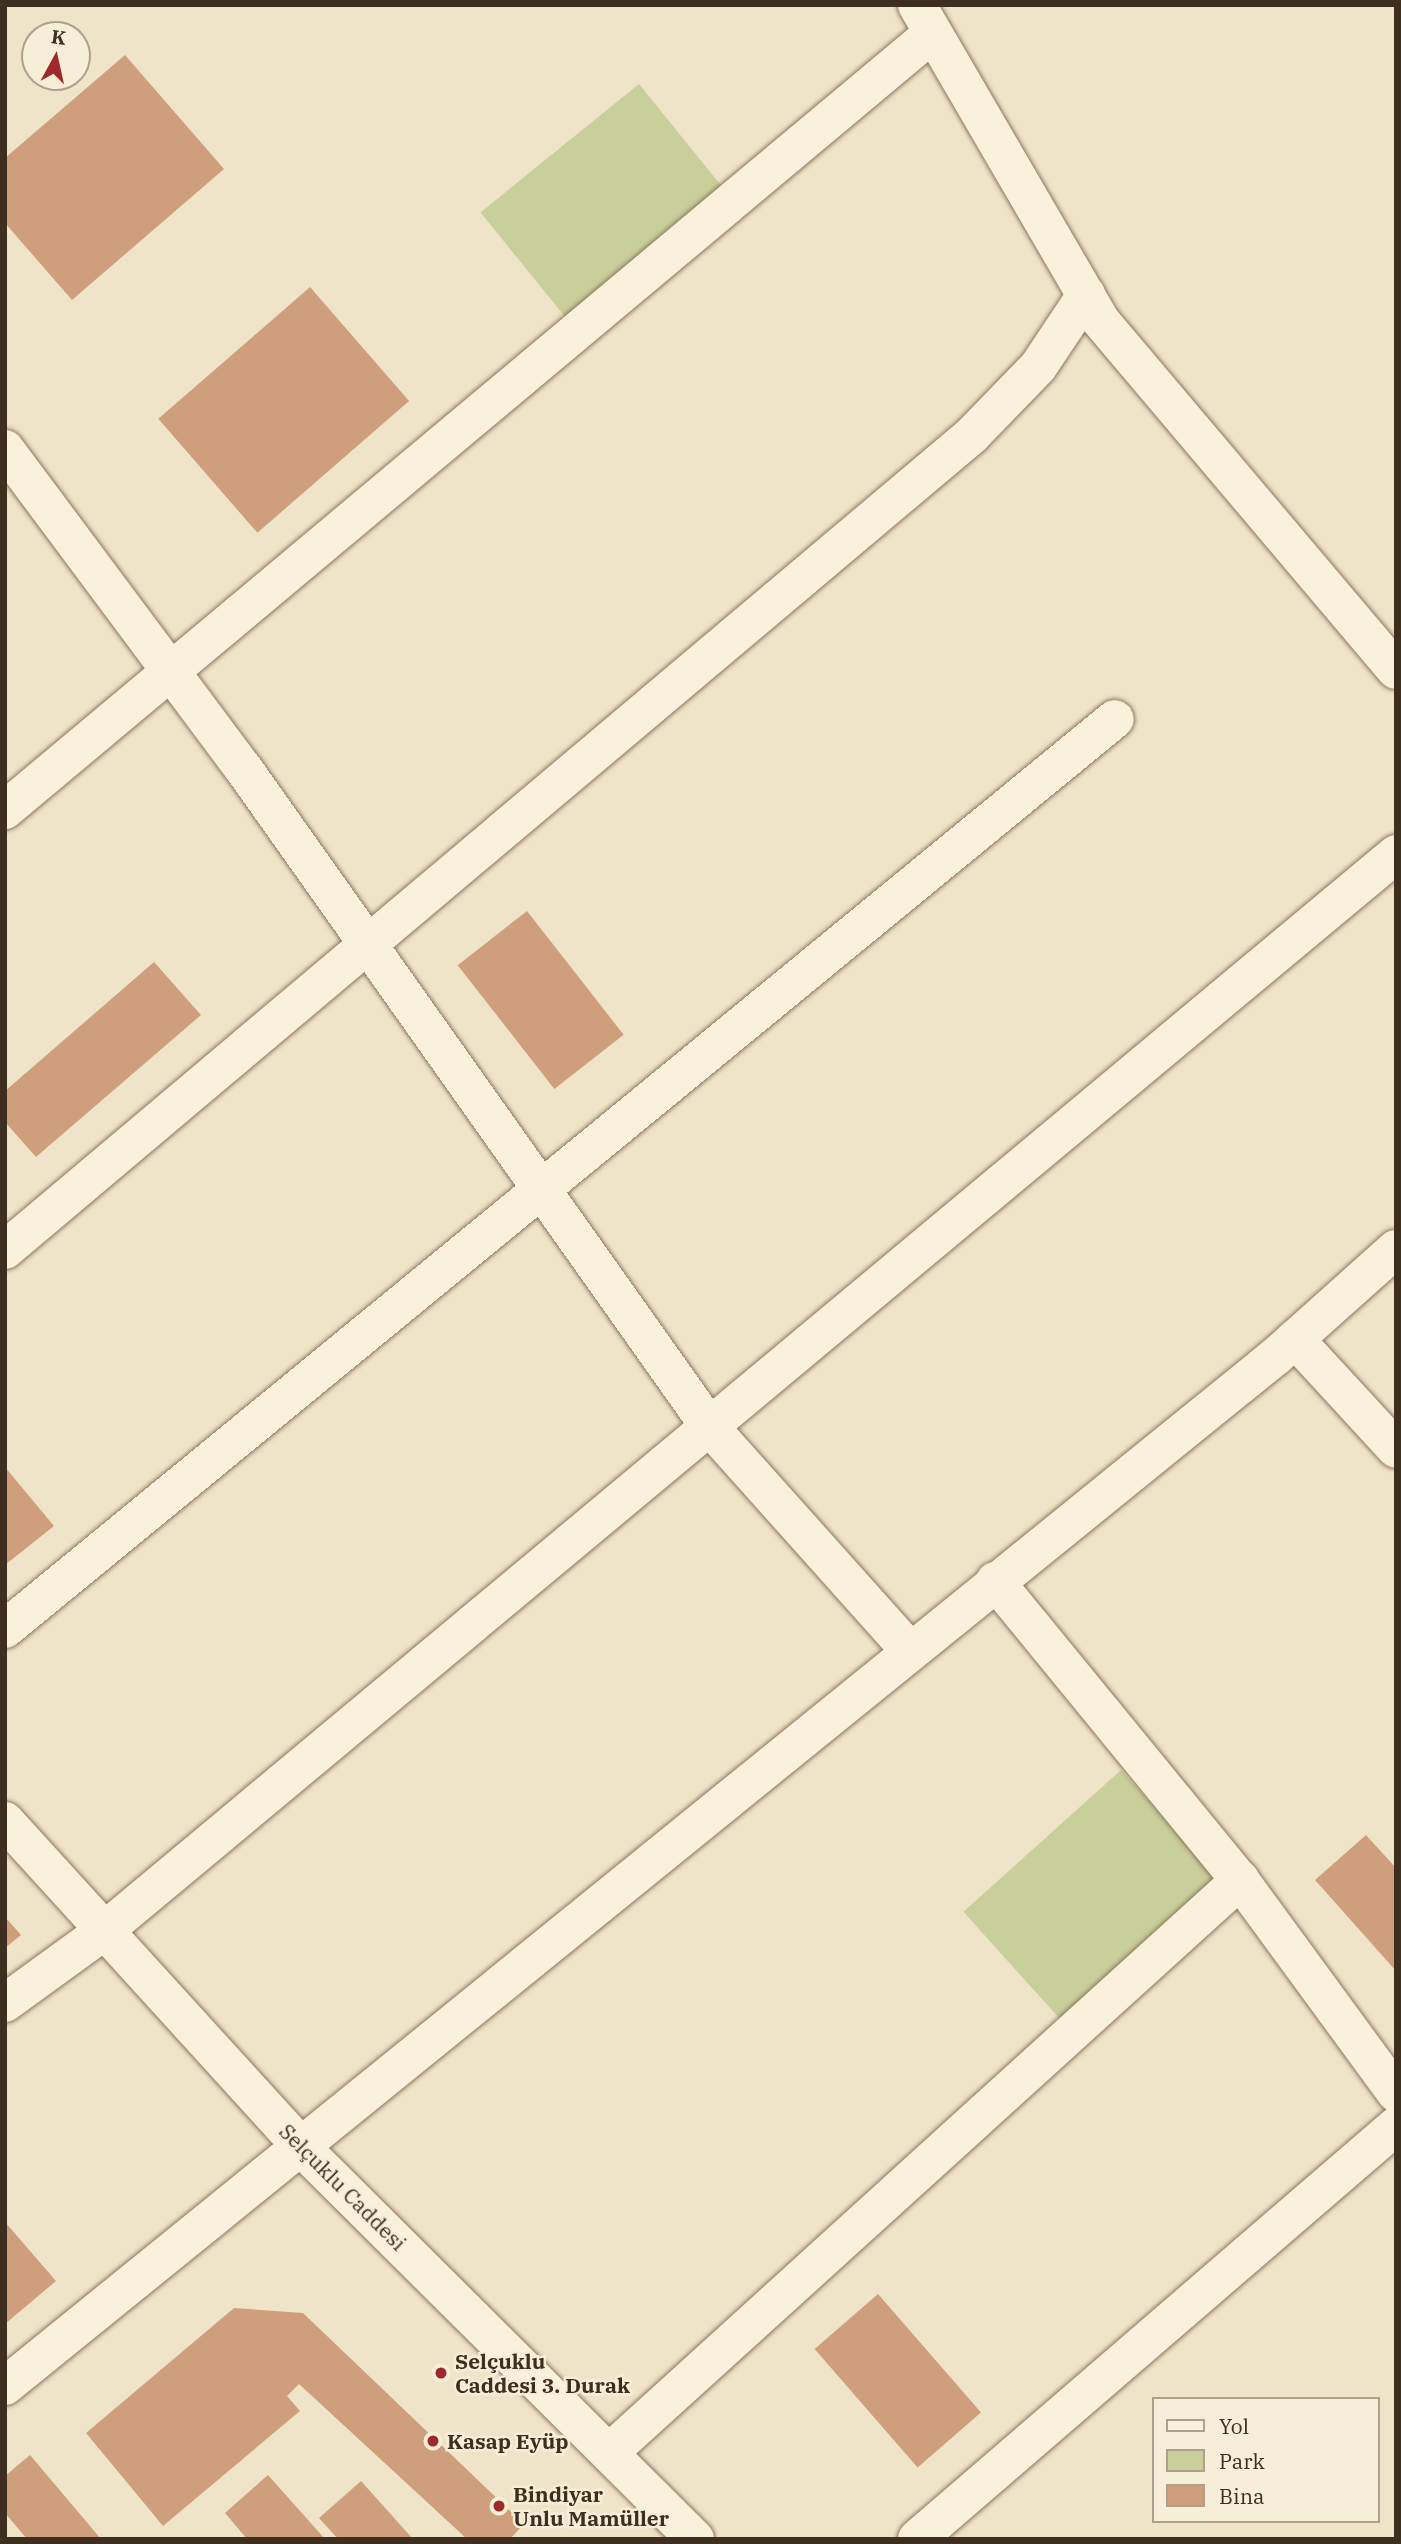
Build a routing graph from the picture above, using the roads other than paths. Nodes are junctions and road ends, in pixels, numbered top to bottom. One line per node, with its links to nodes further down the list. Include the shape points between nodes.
1 (925, 19): 2 (street); 5 (street)
2 (1086, 295): 4 (street, via 1100,320); 9 (street, via 1038,367 972,435)
3 (5, 449): 5 (street)
4 (1396, 670)
5 (171, 671): 7 (street); 9 (street)
6 (1115, 719): 10 (street)
7 (5, 810)
8 (1396, 854): 14 (street)
9 (367, 941): 10 (street); 12 (street)
10 (540, 1186): 14 (street); 17 (street)
11 (1396, 1249): 13 (street)
12 (5, 1250)
13 (1295, 1339): 15 (street); 16 (street)
14 (709, 1426): 18 (street); 21 (street)
15 (1396, 1449)
16 (995, 1581): 18 (street); 20 (street)
17 (5, 1629)
18 (909, 1650): 25 (street)
19 (5, 1821): 21 (street, Selçuklu Caddesi)
20 (1240, 1880): 23 (street); 27 (street)
21 (104, 1931): 22 (street); 25 (street, Selçuklu Caddesi)
22 (5, 2003)
23 (1396, 2093)
24 (1396, 2126): 29 (street)
25 (303, 2148): 26 (street); 27 (street, Selçuklu Caddesi)
26 (5, 2386)
27 (611, 2451): 28 (street, Selçuklu Caddesi)
28 (695, 2539)
29 (917, 2539)

